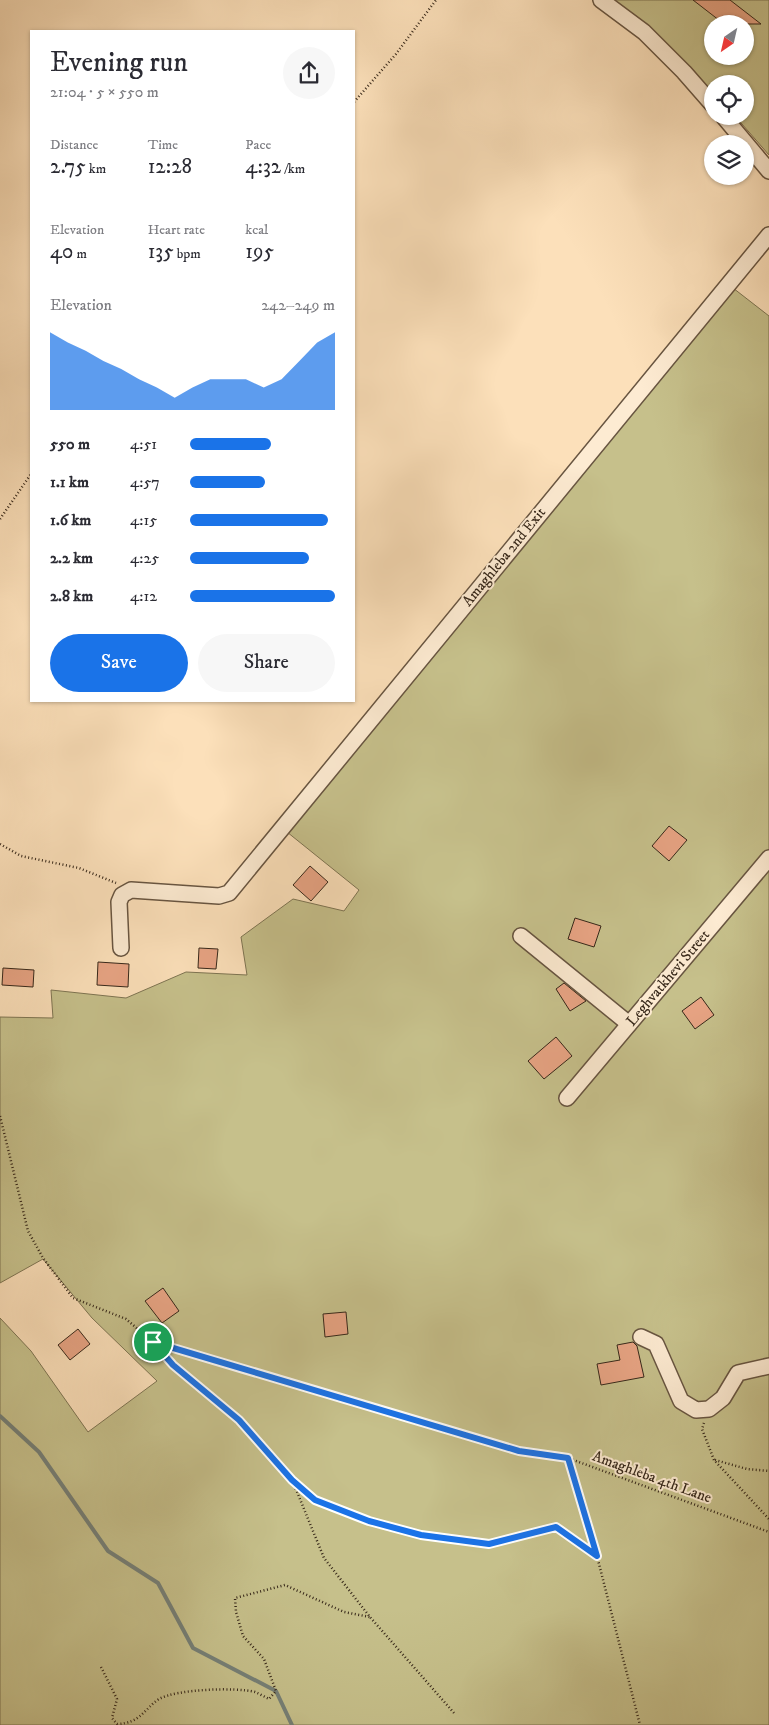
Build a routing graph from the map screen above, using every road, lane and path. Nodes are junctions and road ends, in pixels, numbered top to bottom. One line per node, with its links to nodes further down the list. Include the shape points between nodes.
1 (436, 0): 4 (path, via 396,54)
2 (601, 0): 3 (street, via 644,32)
3 (704, 95)
4 (355, 101)
5 (731, 125): 6 (street)
6 (769, 171)
7 (769, 235): 12 (street, Amaghleba 2nd Exit, via 229,893 219,896)
8 (30, 475): 9 (path)
9 (0, 519)
10 (0, 844): 12 (path, via 20,856 79,868)
11 (769, 858): 15 (street, Leghvatkhevi Street)
12 (131, 890): 14 (street, via 122,895 119,902)
13 (521, 936): 15 (street)
14 (121, 948)
15 (629, 1024): 16 (street, Leghvatkhevi Street)
16 (567, 1098)
17 (0, 1116): 19 (path, Amaghleba 4th Lane, via 28,1231 43,1258 74,1298 126,1319)
18 (641, 1337): 21 (street, via 656,1344 681,1401 696,1410)
19 (153, 1342): 22 (path, Amaghleba 4th Lane, via 519,1451); 25 (path, via 173,1365 239,1420)
20 (769, 1366): 21 (street, via 738,1373 724,1398)
21 (709, 1409): 23 (path, via 702,1429)
22 (568, 1458): 27 (path, Amaghleba 4th Lane); 28 (path)
23 (714, 1460): 24 (path); 26 (path)
24 (769, 1471)
25 (292, 1480): 28 (path, via 315,1500 369,1521 421,1535 489,1544 556,1527); 29 (path, via 324,1558)
26 (769, 1519)
27 (769, 1532)
28 (597, 1556): 32 (path)
29 (370, 1617): 30 (path, via 344,1612 285,1585 235,1598 243,1636 264,1659 273,1679 276,1691 269,1699 255,1692 190,1691 160,1699 136,1719 117,1724 112,1718 116,1699); 31 (path)
30 (102, 1667)
31 (454, 1713)
32 (640, 1725)

